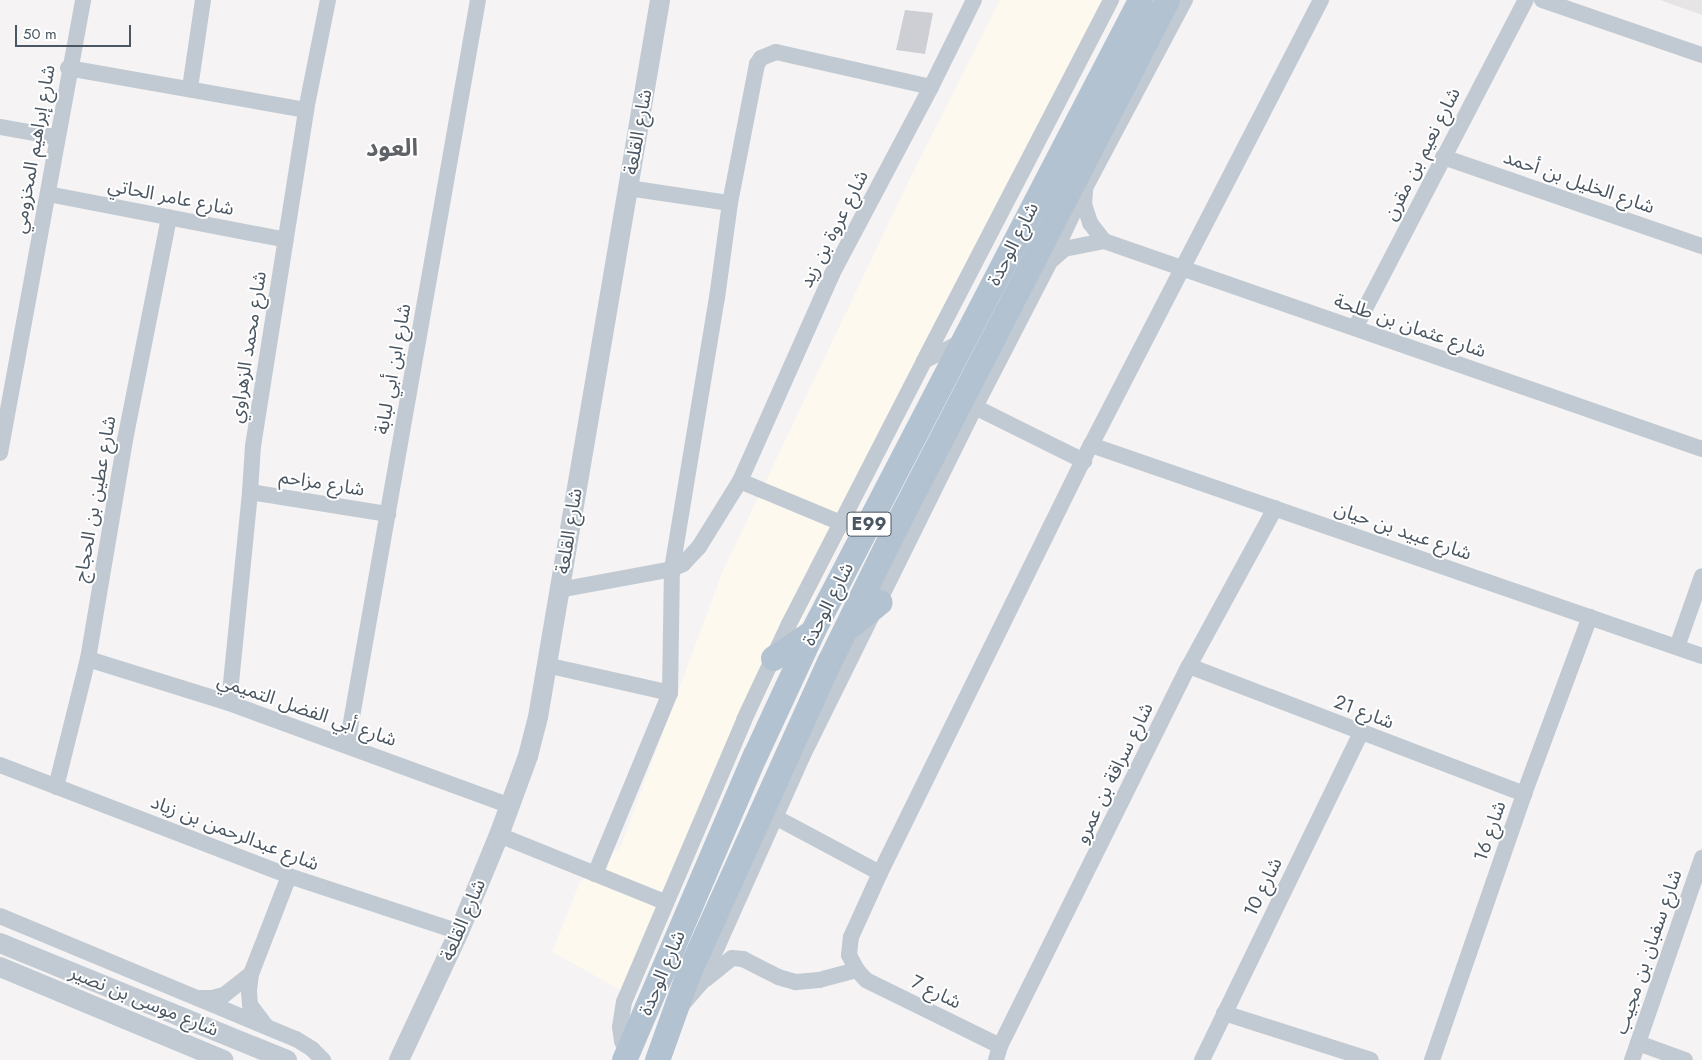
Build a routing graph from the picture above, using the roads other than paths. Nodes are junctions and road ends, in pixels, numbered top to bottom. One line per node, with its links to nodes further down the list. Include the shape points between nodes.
1 (82, 0): 17 (street, شارع إبراهيم المخزومي)
2 (204, 0): 20 (street)
3 (328, 0): 21 (street, شارع محمد الزهراوي)
4 (478, 0): 46 (street, شارع ابن أبي لبابة)
5 (660, 0): 26 (street, شارع القلعة)
6 (974, 0): 19 (street, شارع عروة بن زيد)
7 (1111, 0): 37 (street)
8 (1122, 0): 15 (street)
9 (1140, 0): 15 (main road, شارع الوحدة / E99)
10 (1167, 0): 18 (main road, شارع الوحدة / E99)
11 (1184, 0): 18 (street)
12 (1321, 0): 34 (street)
13 (1526, 0): 24 (street, شارع نعيم بن مقرن)
14 (1542, 0): 16 (street)
15 (1126, 27): 36 (main road, شارع الوحدة / E99)
16 (1702, 55)
17 (68, 68): 20 (street); 23 (street, شارع إبراهيم المخزومي)
18 (1139, 70): 25 (street); 53 (main road, شارع الوحدة / E99, via 894,530)
19 (931, 87): 28 (street, via 776,52 761,58 757,64); 43 (street, شارع عروة بن زيد, via 832,274)
20 (190, 88): 21 (street)
21 (306, 110): 30 (street, شارع محمد الزهراوي)
22 (0, 127): 23 (street)
23 (56, 138): 27 (street, شارع إبراهيم المخزومي)
24 (1443, 156): 32 (street, شارع الخليل بن أحمد); 35 (street, شارع نعيم بن مقرن)
25 (1086, 186): 31 (street, via 1084,204 1090,223); 33 (street)
26 (628, 188): 28 (street); 50 (street, شارع القلعة)
27 (48, 194): 29 (street, شارع عامر الحاتي); 41 (street, شارع إبراهيم المخزومي)
28 (730, 203): 48 (street, via 716,308)
29 (169, 217): 30 (street, شارع عامر الحاتي); 58 (street, شارع عطين بن الحجاج, via 125,440)
30 (286, 240): 44 (street, شارع محمد الزهراوي, via 252,446)
31 (1104, 241): 33 (street, شارع عثمان بن طلحة, via 1064,248); 34 (street, شارع عثمان بن طلحة)
32 (1702, 246)
33 (1051, 260): 38 (street)
34 (1182, 268): 35 (street, شارع عثمان بن طلحة); 39 (street)
35 (1355, 328): 40 (street, شارع عثمان بن طلحة)
36 (963, 341): 37 (street); 54 (main road, شارع الوحدة / E99)
37 (924, 361): 47 (street)
38 (976, 407): 42 (street); 51 (street)
39 (1091, 445): 42 (street); 45 (street, شارع عبيد بن حيان)
40 (1702, 449)
41 (0, 453)
42 (1084, 462): 73 (street)
43 (740, 481): 47 (street); 48 (street, شارع عروة بن زيد, via 700,547 683,564)
44 (250, 492): 46 (street, شارع مزاحم); 62 (street, شارع محمد الزهراوي)
45 (1275, 508): 52 (street, شارع عبيد بن حيان); 60 (street, شارع سراقة بن عمرو)
46 (388, 514): 64 (street, شارع ابن أبي لبابة)
47 (841, 523): 57 (street)
48 (672, 569): 50 (street); 61 (street)
49 (1702, 576): 55 (street)
50 (559, 590): 59 (street, شارع القلعة)
51 (880, 602): 53 (main road); 69 (street)
52 (1590, 617): 55 (street, شارع عبيد بن حيان); 67 (street, شارع 16)
53 (844, 631): 85 (main road, شارع الوحدة / E99)
54 (812, 632): 57 (main road); 90 (main road, شارع الوحدة / E99, via 743,782)
55 (1677, 647): 56 (street, شارع عبيد بن حيان)
56 (1702, 656)
57 (773, 658): 75 (street)
58 (88, 659): 62 (street, شارع أبي الفضل التميمي); 66 (street, شارع عطين بن الحجاج)
59 (546, 665): 61 (street); 68 (street, شارع القلعة, via 531,746)
60 (1189, 666): 63 (street, شارع 21); 89 (street, شارع سراقة بن عمرو)
61 (670, 693): 72 (street)
62 (229, 703): 64 (street, شارع أبي الفضل التميمي)
63 (1361, 732): 67 (street, شارع 21); 84 (street, شارع 10)
64 (347, 745): 68 (street, شارع أبي الفضل التميمي)
65 (0, 765): 66 (street, شارع عبدالرحمن بن زياد)
66 (56, 787): 74 (street, شارع عبدالرحمن بن زياد)
67 (1524, 794): 98 (street, شارع 16)
68 (510, 806): 70 (street, شارع القلعة)
69 (775, 817): 73 (street); 82 (street)
70 (499, 834): 72 (street); 77 (street, شارع القلعة)
71 (1702, 858): 87 (street, شارع سفبان بن مجيب)
72 (595, 874): 75 (street)
73 (880, 874): 80 (street, via 851,937 849,955)
74 (289, 876): 77 (street, شارع عبدالرحمن بن زياد); 81 (street)
75 (665, 902): 90 (street, via 624,1002 620,1026)
76 (0, 916): 83 (street)
77 (459, 932): 88 (street, شارع القلعة)
78 (0, 943): 92 (street, شارع موسى بن نصير)
79 (0, 967): 91 (street, شارع موسى بن نصير)
80 (857, 970): 82 (street, via 796,982 778,977 743,959 732,958); 89 (street, شارع 7, via 866,980)
81 (251, 974): 83 (street, via 224,995); 86 (street, via 250,1005)
82 (701, 984): 85 (street)
83 (196, 998): 86 (street)
84 (1224, 1013): 96 (street, شارع 10); 97 (street)
85 (671, 1017): 95 (main road, شارع الوحدة / E99)
86 (267, 1027): 93 (street, via 296,1039)
87 (1638, 1043): 99 (street, شارع سفبان بن مجيب); 100 (street)
88 (408, 1051): 94 (street, شارع القلعة)
89 (998, 1053)
90 (626, 1057)
91 (223, 1060)
92 (287, 1060)
93 (323, 1060)
94 (399, 1060)
95 (657, 1060)
96 (1202, 1060)
97 (1371, 1060)
98 (1432, 1060)
99 (1632, 1060)
100 (1685, 1060)

